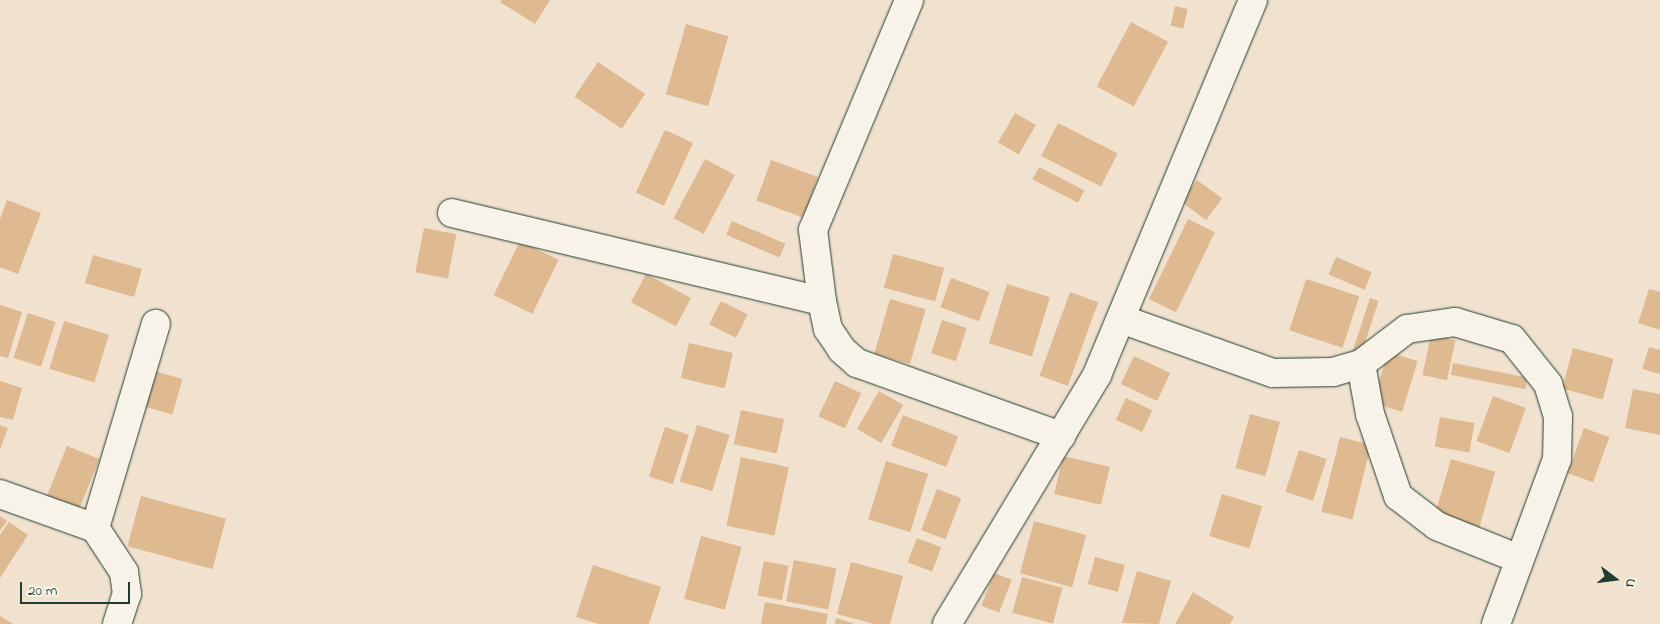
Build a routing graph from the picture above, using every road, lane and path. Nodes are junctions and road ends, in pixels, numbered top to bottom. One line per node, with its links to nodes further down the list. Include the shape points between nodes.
1 (909, 0): 4 (street, via 813,230)
2 (1253, 0): 5 (street)
3 (452, 213): 4 (street)
4 (822, 301): 8 (street, via 828,329 842,350 857,363)
5 (1121, 319): 7 (street, via 1273,373 1333,372); 8 (street, via 1097,374)
6 (156, 324): 10 (street)
7 (1361, 364): 11 (street, via 1370,414 1398,496 1437,526); 11 (street, via 1407,329 1456,322 1512,339 1548,384 1558,416 1557,459)
8 (1061, 436): 13 (street)
9 (0, 494): 10 (street)
10 (95, 528): 12 (street, via 124,572 127,594)
11 (1519, 559): 14 (street)
12 (117, 624)
13 (947, 624)
14 (1496, 624)

